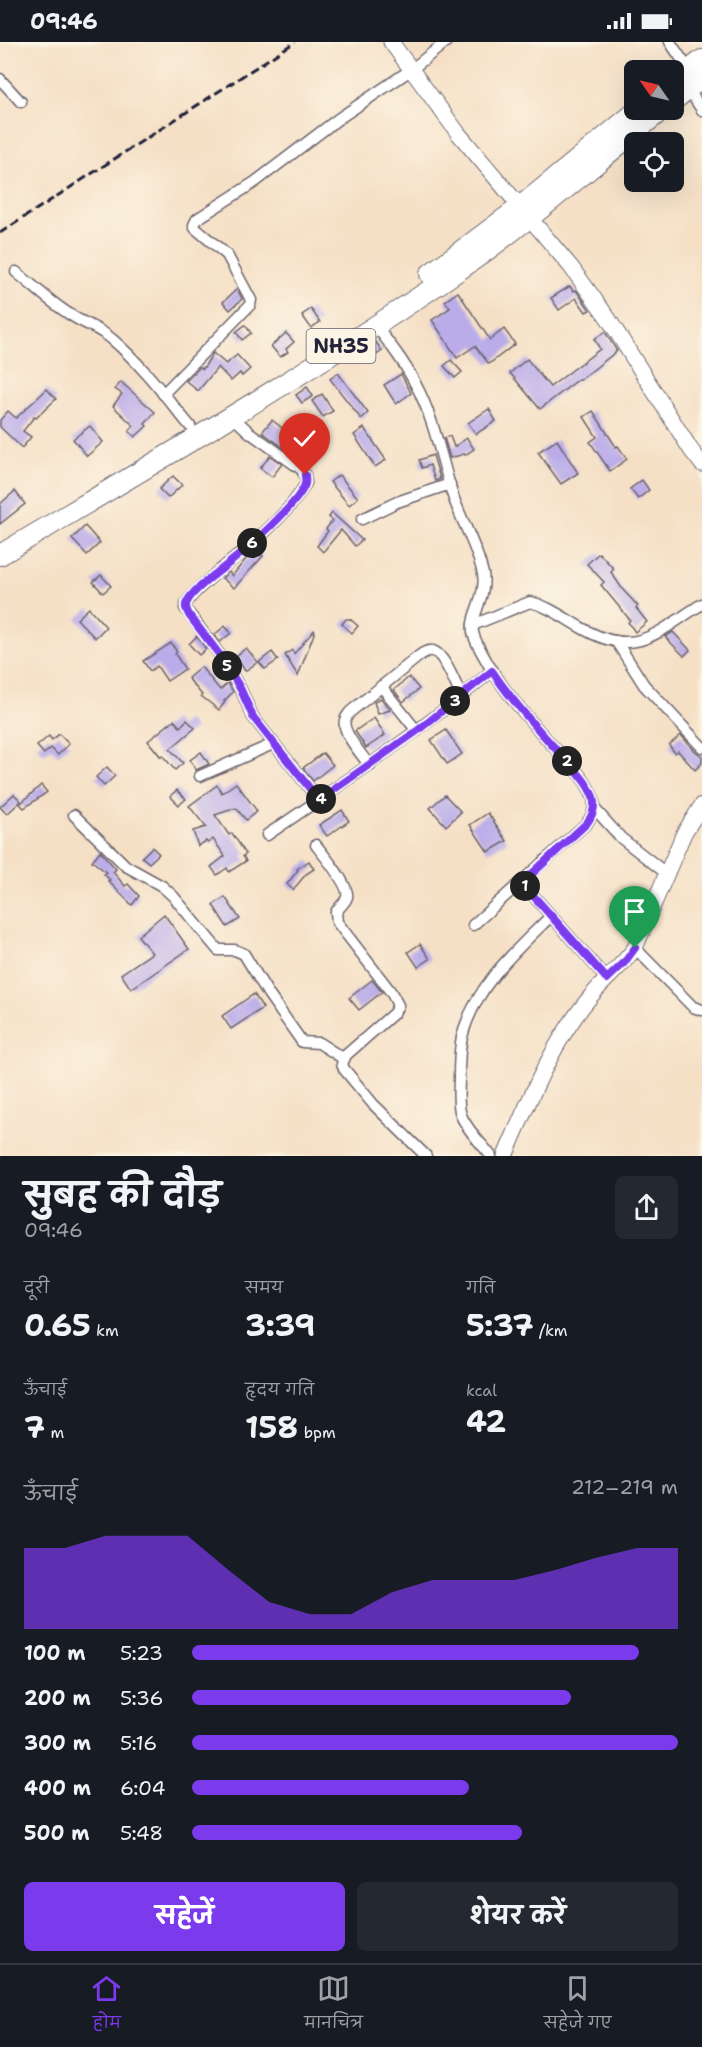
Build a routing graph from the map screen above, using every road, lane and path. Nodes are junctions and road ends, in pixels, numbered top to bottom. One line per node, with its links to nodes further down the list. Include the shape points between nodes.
1 (391, 42): 4 (street)
2 (446, 42): 4 (street)
3 (670, 42): 6 (street)
4 (412, 69): 11 (street, via 458,133); 14 (street, via 197,219 195,228 227,255 251,300)
5 (0, 79): 7 (street)
6 (688, 80): 8 (street)
7 (21, 102)
8 (702, 110)
9 (628, 120): 11 (highway, NH35)
10 (649, 120): 11 (highway, NH35)
11 (525, 212): 13 (highway, NH35, via 459,270); 16 (highway, NH35); 17 (street, via 608,318)
12 (16, 272): 14 (street, via 64,311 116,342)
13 (375, 325): 15 (highway, NH35); 18 (street, via 417,386)
14 (163, 394): 16 (street)
15 (232, 416): 21 (highway, NH35); 29 (street, via 301,469 306,483 259,538 195,592 185,608 225,662 253,717)
16 (190, 426): 20 (highway, NH35)
17 (702, 464)
18 (450, 484): 19 (street); 23 (street, via 483,577 482,597)
19 (362, 519)
20 (0, 542)
21 (0, 555)
22 (702, 604): 24 (street, via 646,640)
23 (473, 625): 24 (street, via 530,602); 25 (street)
24 (616, 641): 30 (street, via 644,685)
25 (492, 671): 27 (street); 35 (street, via 588,789)
26 (381, 686): 27 (street, via 419,656 434,651 445,662); 28 (street); 31 (street, via 345,720 349,737)
27 (461, 696): 28 (street)
28 (417, 731): 31 (street)
29 (273, 744): 32 (street); 33 (street)
30 (702, 747)
31 (370, 766): 33 (street)
32 (200, 776)
33 (319, 800): 37 (street)
34 (702, 805): 39 (street, via 684,833)
35 (594, 807): 39 (street, via 621,838); 40 (street, via 587,823)
36 (74, 815): 46 (street, via 126,866 173,896 218,950 244,954 302,1042 319,1043)
37 (267, 835)
38 (316, 845): 46 (street, via 347,893 336,912 337,922 398,1005)
39 (667, 874): 43 (street)
40 (522, 883): 41 (street); 42 (street)
41 (551, 916): 44 (street); 48 (street, via 497,970 470,1014 462,1038 460,1114)
42 (473, 925)
43 (635, 948): 44 (street); 45 (street, via 693,1007)
44 (607, 979): 49 (street, via 591,995 553,1052)
45 (702, 1010)
46 (344, 1059): 47 (street, via 346,1074)
47 (426, 1156)
48 (491, 1156)
49 (506, 1156)

